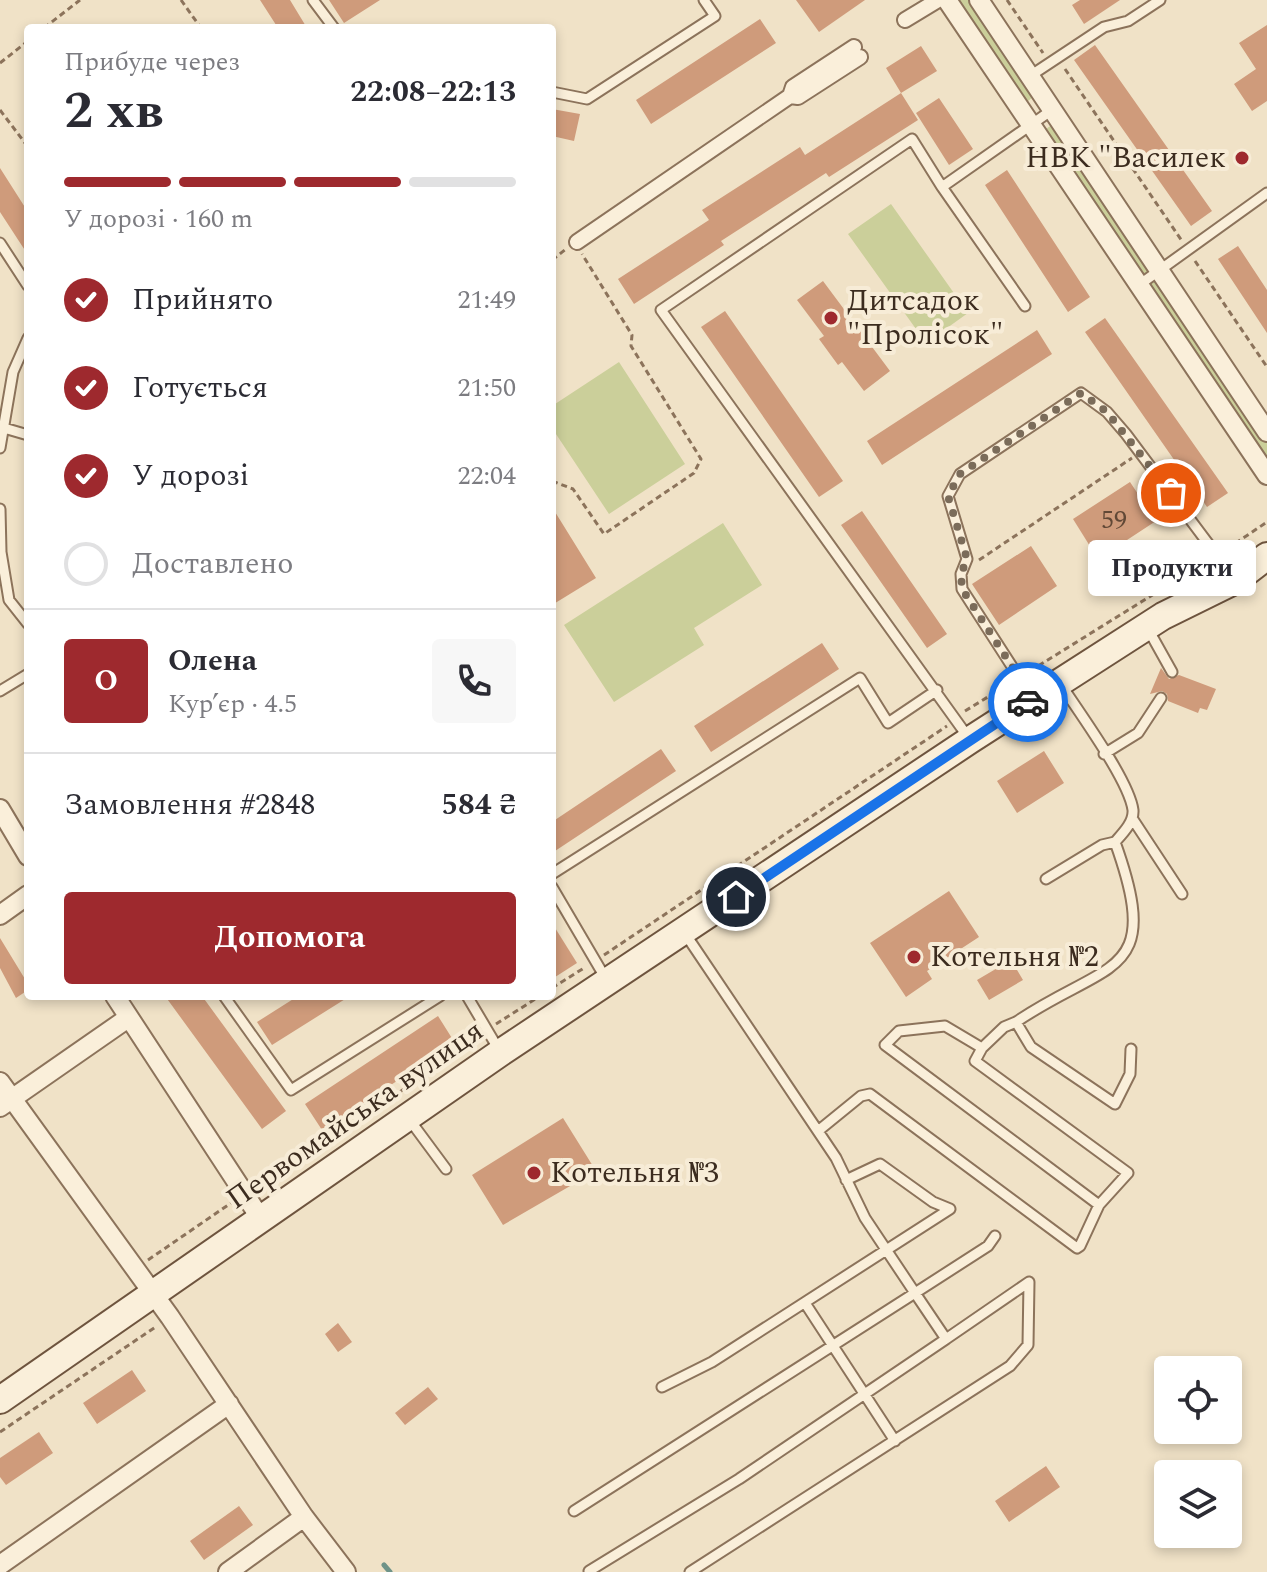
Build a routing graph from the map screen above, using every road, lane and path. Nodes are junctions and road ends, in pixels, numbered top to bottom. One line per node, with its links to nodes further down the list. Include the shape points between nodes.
1 (80, 0): 11 (path)
2 (181, 0): 12 (path)
3 (313, 0): 13 (lane)
4 (704, 0): 19 (lane, via 715,16 587,99)
5 (938, 0): 10 (street)
6 (947, 0): 22 (street)
7 (979, 0): 18 (street)
8 (1007, 0): 16 (path)
9 (1160, 0): 16 (lane)
10 (905, 20)
11 (49, 24)
12 (198, 24)
13 (331, 24)
14 (24, 44): 17 (path)
15 (857, 52): 26 (street, via 798,97 790,96)
16 (1049, 60): 18 (lane); 28 (path, via 1064,68)
17 (0, 63)
18 (1030, 76): 20 (street)
19 (556, 93)
20 (1052, 109): 22 (lane); 30 (street)
21 (0, 110): 23 (path)
22 (1032, 124): 24 (lane); 32 (street)
23 (24, 142)
24 (942, 187): 33 (lane); 56 (lane, via 912,139 661,310)
25 (1267, 193): 28 (lane)
26 (577, 242): 29 (path); 42 (path, via 632,335 631,346 701,459 694,473 604,534 573,489)
27 (0, 243): 31 (lane)
28 (1187, 249): 30 (lane); 35 (path)
29 (556, 257)
30 (1159, 270): 32 (lane); 37 (street)
31 (24, 280)
32 (1139, 285): 41 (street)
33 (1025, 306)
34 (24, 347): 36 (lane, via 13,372)
35 (1267, 367)
36 (3, 424): 38 (lane); 39 (lane)
37 (1267, 432)
38 (24, 433)
39 (0, 448)
40 (1140, 452): 45 (lane); 47 (path); 47 (lane, via 1107,412 1081,393 960,474 948,496 967,559)
41 (1267, 475)
42 (556, 483)
43 (0, 509): 50 (lane, via 9,600)
44 (1267, 522): 45 (path)
45 (1217, 555): 49 (lane); 55 (path)
46 (1267, 556): 49 (main road, Первомайська вулиця)
47 (962, 572): 55 (lane, via 962,589)
48 (1267, 577): 49 (main road, Первомайська вулиця)
49 (1236, 580): 51 (main road, Первомайська вулиця)
50 (24, 619)
51 (1147, 626): 52 (lane); 54 (main road, Первомайська вулиця)
52 (1172, 672)
53 (24, 676): 57 (lane)
54 (1059, 681): 55 (main road, Первомайська вулиця); 61 (lane)
55 (1026, 688): 59 (path); 60 (main road, Первомайська вулиця)
56 (937, 690): 59 (lane); 66 (lane, via 888,723 860,678)
57 (0, 691)
58 (1161, 698): 61 (lane, via 1138,733)
59 (955, 717): 60 (lane); 73 (path, via 944,730)
60 (970, 740): 72 (main road, Первомайська вулиця)
61 (1104, 754): 63 (lane, via 1133,808)
62 (0, 809): 65 (street)
63 (1132, 818): 64 (lane); 69 (lane)
64 (1115, 842): 67 (lane); 81 (lane, via 1134,917 1133,938 1121,960 1094,981 1049,1000)
65 (24, 849)
66 (556, 871)
67 (1046, 879)
68 (556, 894): 73 (lane)
69 (1182, 894)
70 (24, 898): 71 (street)
71 (0, 915)
72 (684, 932): 73 (main road, Первомайська вулиця); 89 (lane)
73 (602, 971): 74 (path); 85 (main road, Первомайська вулиця)
74 (556, 987)
75 (117, 1000): 80 (street)
76 (227, 1000): 77 (lane, via 291,1090)
77 (434, 1000)
78 (469, 1000): 82 (lane)
79 (534, 1000): 82 (path)
80 (128, 1018): 87 (street); 92 (street)
81 (1016, 1022): 83 (lane); 84 (lane, via 1031,1047 1115,1104 1130,1074)
82 (487, 1030): 85 (lane); 92 (path)
83 (982, 1048): 93 (lane, via 975,1061 1128,1173); 93 (lane, via 945,1026 899,1031 885,1045)
84 (1131, 1049)
85 (500, 1053): 88 (main road, Первомайська вулиця)
86 (0, 1082): 87 (street)
87 (6, 1103): 97 (street)
88 (407, 1117): 90 (lane); 94 (main road, Первомайська вулиця)
89 (818, 1131): 91 (lane); 93 (lane, via 870,1094 1077,1248)
90 (446, 1169)
91 (846, 1180): 96 (lane); 96 (lane, via 880,1164 950,1209)
92 (246, 1193): 94 (street); 97 (path)
93 (1099, 1205)
94 (261, 1219): 99 (main road, Первомайська вулиця)
95 (995, 1236): 98 (lane, via 988,1246)
96 (886, 1250): 98 (lane); 100 (lane)
97 (133, 1270): 99 (street)
98 (915, 1293): 102 (lane); 103 (lane)
99 (152, 1294): 101 (street); 106 (main road, Первомайська вулиця)
100 (805, 1303): 103 (lane); 104 (lane)
101 (170, 1317): 107 (street); 108 (path)
102 (946, 1339): 105 (lane); 109 (lane, via 1029,1282 1028,1345 1019,1356)
103 (833, 1345): 105 (lane); 110 (lane)
104 (662, 1387)
105 (865, 1394): 109 (lane); 114 (lane)
106 (0, 1400)
107 (229, 1404): 111 (street); 112 (street)
108 (0, 1432)
109 (895, 1441): 116 (lane)
110 (574, 1511)
111 (304, 1517): 113 (street); 115 (street)
112 (0, 1565)
113 (232, 1571)
114 (589, 1571)
115 (346, 1572)
116 (690, 1572)

